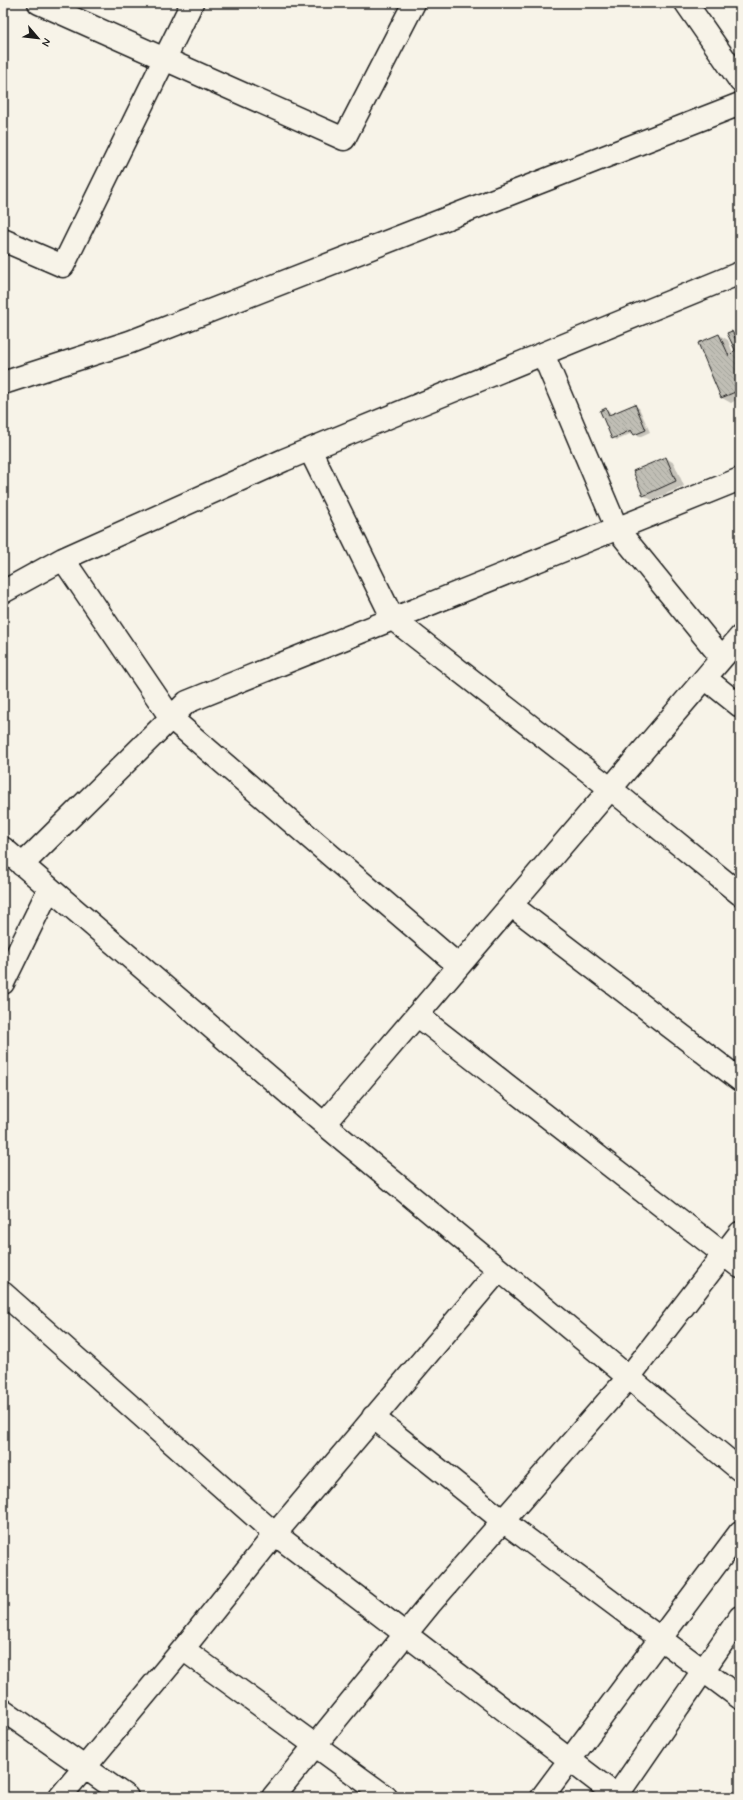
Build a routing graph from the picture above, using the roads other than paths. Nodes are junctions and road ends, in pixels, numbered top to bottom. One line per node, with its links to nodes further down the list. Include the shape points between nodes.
1 (39, 3): 5 (street)
2 (192, 3): 5 (street)
3 (414, 3): 5 (street, via 344,139)
4 (686, 3): 6 (street)
5 (164, 59): 8 (street, via 63,266)
6 (740, 80)
7 (740, 104): 11 (street, via 130,342)
8 (3, 240)
9 (740, 273): 10 (street)
10 (543, 354): 12 (street); 14 (street)
11 (3, 382)
12 (310, 450): 15 (street); 17 (street)
13 (740, 479): 14 (street)
14 (617, 529): 17 (street); 19 (street)
15 (64, 559): 16 (street); 22 (street)
16 (3, 592)
17 (393, 619): 22 (street, via 187,702); 23 (street)
18 (740, 637): 19 (street)
19 (722, 658): 20 (street)
20 (705, 678): 21 (street); 23 (street)
21 (740, 706)
22 (171, 718): 25 (street); 29 (street)
23 (611, 789): 27 (street); 28 (street)
24 (3, 848): 25 (street)
25 (22, 865): 26 (street)
26 (49, 889): 30 (street); 33 (street)
27 (740, 894)
28 (510, 905): 29 (street); 32 (street)
29 (459, 966): 31 (street)
30 (3, 983)
31 (417, 1015): 33 (street); 35 (street)
32 (740, 1080)
33 (324, 1124): 36 (street)
34 (740, 1233): 35 (street)
35 (732, 1260): 38 (street)
36 (499, 1270): 38 (street); 39 (street)
37 (3, 1293): 43 (street)
38 (629, 1377): 40 (street); 41 (street)
39 (373, 1417): 41 (street); 43 (street)
40 (740, 1470)
41 (503, 1521): 45 (street); 46 (street)
42 (740, 1532): 46 (street)
43 (275, 1534): 45 (street); 47 (street)
44 (740, 1617): 48 (street)
45 (406, 1634): 51 (street); 52 (street)
46 (661, 1638): 48 (street); 52 (street)
47 (183, 1650): 51 (street); 53 (street)
48 (704, 1670): 49 (street); 59 (street)
49 (740, 1698)
50 (3, 1710): 53 (street)
51 (315, 1746): 56 (street); 57 (street)
52 (570, 1760): 58 (street); 59 (street)
53 (86, 1767): 54 (street); 55 (street)
54 (60, 1797)
55 (128, 1797)
56 (273, 1797)
57 (386, 1797)
58 (542, 1797)
59 (617, 1797)

